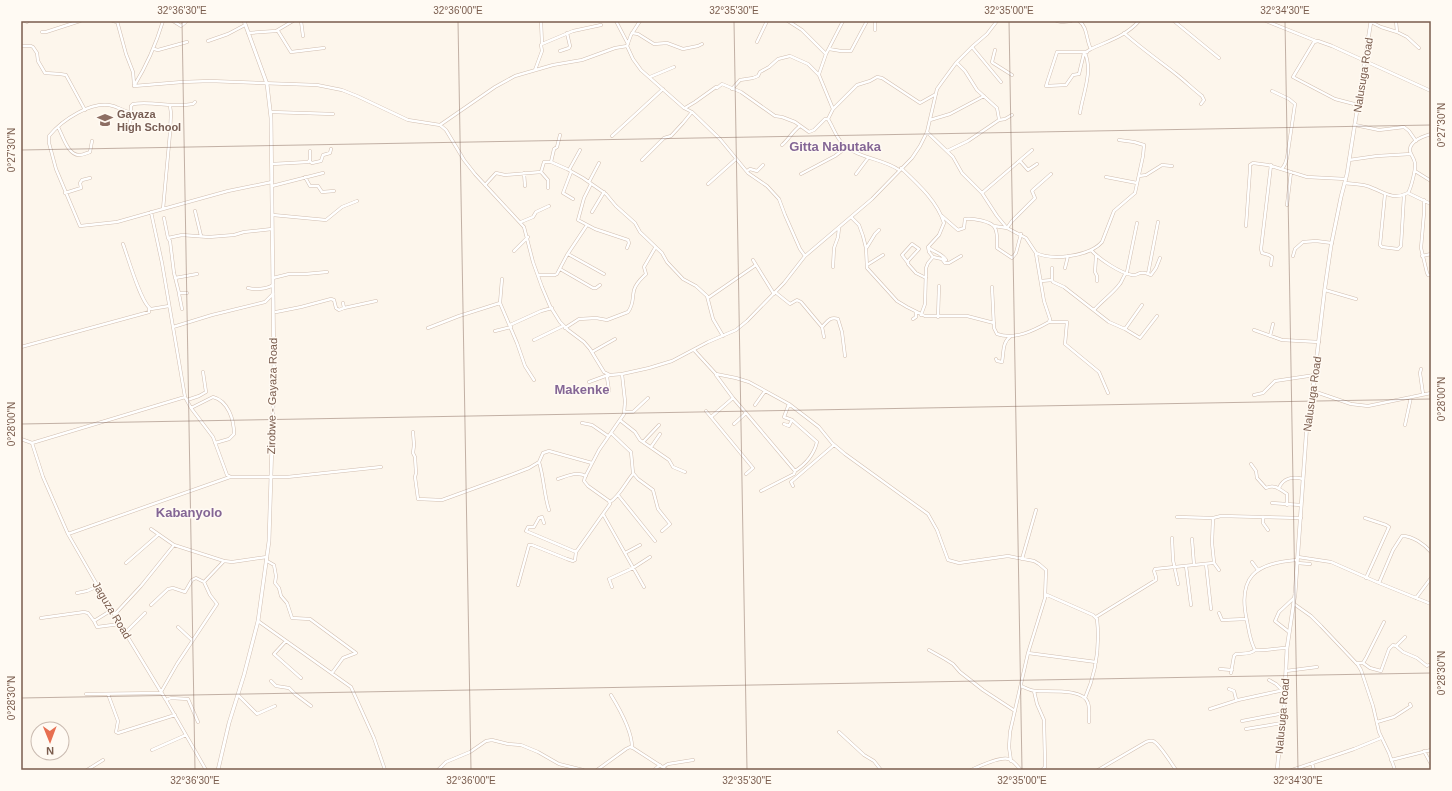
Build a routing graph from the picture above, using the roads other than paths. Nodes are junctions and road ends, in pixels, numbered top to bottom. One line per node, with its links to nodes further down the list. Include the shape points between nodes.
1 (80, 21): 31 (street)
2 (112, 21): 3 (street)
3 (117, 21): 64 (street)
4 (163, 21): 49 (street)
5 (173, 21): 6 (street, via 181,26)
6 (187, 21)
7 (244, 21): 27 (street, Zirobwe - Gayaza Road)
8 (293, 21): 29 (street)
9 (301, 21): 37 (street)
10 (541, 21): 42 (street)
11 (616, 21): 44 (street)
12 (640, 21): 35 (street)
13 (767, 21): 41 (street)
14 (788, 21): 55 (street, via 801,29)
15 (843, 21): 50 (street)
16 (867, 21): 50 (street, via 851,51)
17 (875, 21): 30 (street)
18 (997, 21): 46 (street)
19 (1057, 21): 20 (street)
20 (1071, 21)
21 (1079, 21): 51 (street, via 1082,22)
22 (1138, 21): 36 (street, via 1132,29)
23 (1174, 21): 56 (street)
24 (1266, 21): 39 (street)
25 (1396, 21): 32 (street)
26 (1371, 22): 32 (street); 57 (street, Nalusuga Road)
27 (245, 25): 33 (street, Zirobwe - Gayaza Road); 38 (street)
28 (601, 25): 34 (street)
29 (278, 30): 33 (street); 47 (street, via 291,52)
30 (875, 30)
31 (42, 32)
32 (1397, 32): 48 (street)
33 (248, 33): 67 (street, Zirobwe - Gayaza Road)
34 (567, 33): 42 (street); 53 (street, via 570,46)
35 (632, 33): 43 (street, via 654,44 667,43 684,49); 44 (street)
36 (1124, 33): 51 (street); 76 (street, via 1202,96 1204,100)
37 (303, 36)
38 (208, 41)
39 (1316, 41): 57 (street); 77 (street, via 1294,77 1332,98)
40 (186, 42): 49 (street, via 159,50)
41 (757, 42)
42 (542, 44): 60 (street)
43 (702, 44)
44 (628, 45): 60 (street, via 582,60); 65 (street, via 635,62)
45 (21, 46): 81 (street, via 33,47 45,73 66,75)
46 (972, 47): 58 (street); 66 (street)
47 (324, 48)
48 (1419, 48)
49 (154, 49): 63 (street)
50 (828, 49): 55 (street)
51 (1091, 49): 54 (street)
52 (995, 50): 62 (street, via 993,63)
53 (560, 51)
54 (1086, 52): 54 (street, via 1057,52 1046,86 1066,85 1073,75 1079,74 1081,59); 85 (street, via 1088,72)
55 (826, 54): 61 (street)
56 (1219, 58)
57 (1364, 61): 72 (street); 77 (street, Nalusuga Road)
58 (957, 63): 73 (street); 74 (street, via 974,87)
59 (674, 67): 65 (street)
60 (535, 71): 91 (street, via 521,73 508,79)
61 (819, 75): 70 (street, via 808,64 787,56 774,61 758,76 738,81); 80 (street)
62 (1012, 75)
63 (141, 76): 64 (street); 68 (street)
64 (134, 77): 68 (street)
65 (650, 77): 69 (street)
66 (1001, 82)
67 (267, 84): 68 (street, via 210,81); 82 (street, Zirobwe - Gayaza Road); 91 (street, via 331,87 408,120)
68 (134, 86)
69 (663, 89): 79 (street); 99 (street)
70 (732, 89): 79 (street, via 722,84); 93 (street, via 741,92 773,115)
71 (1272, 91): 125 (street, via 1296,104 1286,164)
72 (1431, 91)
73 (936, 94): 80 (street, via 920,102 877,77 857,84); 90 (street)
74 (984, 96): 89 (street, via 997,108); 90 (street, via 950,114)
75 (195, 102): 78 (street)
76 (1201, 104)
77 (1358, 105): 92 (street, Nalusuga Road)
78 (170, 106): 84 (street, via 158,103 135,104 132,105); 163 (street)
79 (684, 108): 83 (street)
80 (833, 109): 88 (street)
81 (85, 110): 84 (street, via 98,105 108,105); 94 (street)
82 (271, 112): 86 (street); 119 (street, Zirobwe - Gayaza Road)
83 (692, 112): 111 (street); 113 (street, via 671,136 664,138)
84 (131, 113): 95 (street)
85 (1080, 113)
86 (333, 114)
87 (1012, 114): 89 (street)
88 (828, 119): 93 (street, via 811,131); 104 (street)
89 (999, 119): 109 (street, via 968,141)
90 (930, 120): 96 (street)
91 (440, 125): 147 (street)
92 (1355, 125): 101 (street, via 1379,130 1404,127); 114 (street, Nalusuga Road)
93 (800, 126): 103 (street)
94 (58, 127): 102 (street, via 70,150 76,154 90,152); 152 (street, via 48,139)
95 (130, 127)
96 (927, 132): 109 (street); 124 (street, via 917,151)
97 (1431, 134): 101 (street)
98 (560, 135): 117 (street)
99 (612, 136)
100 (1118, 140): 136 (street, via 1144,145)
101 (1416, 140): 110 (street, via 1410,148)
102 (92, 141)
103 (782, 145)
104 (847, 147): 112 (street); 133 (street)
105 (331, 149): 115 (street, via 330,153 323,155 321,161)
106 (580, 150): 126 (street)
107 (1032, 150): 116 (street)
108 (310, 151): 115 (street)
109 (947, 151): 153 (street, via 962,173)
110 (1411, 154): 114 (street); 128 (street)
111 (736, 158): 127 (street); 146 (street)
112 (868, 158): 124 (street); 134 (street)
113 (642, 160)
114 (1349, 160): 140 (street, Nalusuga Road)
115 (310, 161): 119 (street)
116 (1020, 161): 120 (street, via 1028,170); 153 (street)
117 (551, 162): 126 (street); 129 (street, via 544,162)
118 (600, 163): 142 (street)
119 (272, 164): 145 (street, Zirobwe - Gayaza Road)
120 (1036, 164)
121 (763, 165): 127 (street, via 757,171)
122 (1271, 165): 125 (street); 178 (street, via 1250,165); 214 (street, via 1261,249 1262,254 1272,256)
123 (1172, 166): 136 (street, via 1162,165 1146,175)
124 (900, 169): 168 (street, via 926,194); 170 (street)
125 (1282, 169): 130 (street)
126 (570, 171): 142 (street); 157 (street, via 563,193)
127 (747, 171): 199 (street, via 779,199)
128 (1415, 171): 141 (street); 154 (street)
129 (541, 172): 132 (street); 149 (street, via 548,180)
130 (1291, 172): 140 (street); 161 (street)
131 (323, 173): 137 (street)
132 (524, 173): 147 (street, via 496,173); 148 (street)
133 (801, 174)
134 (856, 174)
135 (1051, 174): 180 (street, via 1032,191 1035,198)
136 (1138, 176): 143 (street)
137 (305, 177): 145 (street); 150 (street, via 310,186 318,186 322,192)
138 (1106, 177): 143 (street)
139 (90, 178): 152 (street, via 82,180 81,188)
140 (1346, 179): 144 (street, Nalusuga Road)
141 (1431, 181)
142 (590, 183): 151 (street); 176 (street, via 578,220)
143 (1137, 183): 193 (street, via 1134,194 1114,211 1102,242)
144 (1345, 183): 155 (street, via 1364,185); 187 (street, Nalusuga Road)
145 (272, 184): 163 (street, via 228,191); 167 (street, Zirobwe - Gayaza Road)
146 (708, 184)
147 (485, 185): 172 (street)
148 (525, 186)
149 (548, 188)
150 (334, 191)
151 (604, 192): 166 (street); 191 (street, via 635,223)
152 (65, 193): 164 (street, via 80,226 117,222)
153 (982, 193): 180 (street)
154 (1408, 193): 156 (street); 158 (street)
155 (1385, 194): 156 (street); 156 (street, via 1380,245 1398,249 1401,246)
156 (1404, 195)
157 (573, 199)
158 (1424, 200): 160 (street); 204 (street)
159 (357, 201): 167 (street, via 342,207 326,220)
160 (1431, 204)
161 (1287, 205)
162 (549, 206): 172 (street, via 536,212 534,217)
163 (163, 209): 164 (street)
164 (151, 212): 249 (street)
165 (195, 212): 184 (street)
166 (592, 212)
167 (273, 215): 181 (street, Zirobwe - Gayaza Road)
168 (942, 215): 171 (street); 174 (street)
169 (164, 218): 186 (street)
170 (852, 218): 179 (street); 192 (street, via 859,225)
171 (947, 220): 174 (street); 177 (street, via 958,230 964,228 964,219 981,221)
172 (521, 222): 185 (street)
173 (1158, 222): 223 (street)
174 (944, 223): 189 (street, via 939,235)
175 (1137, 224): 222 (street)
176 (587, 225): 190 (street, via 628,240); 195 (street)
177 (993, 226): 180 (street); 183 (street, via 996,230 997,248 1012,258)
178 (1246, 226)
179 (839, 227): 199 (street); 215 (street)
180 (1007, 228): 183 (street)
181 (273, 229): 184 (street, via 244,232 234,236); 227 (street, Zirobwe - Gayaza Road)
182 (879, 230): 192 (street)
183 (1021, 234): 198 (street)
184 (201, 236): 186 (street)
185 (528, 236): 194 (street); 224 (street)
186 (168, 238): 226 (street)
187 (1332, 243): 203 (street, via 1303,242 1295,249); 238 (street, Nalusuga Road)
188 (123, 244): 252 (street, via 142,297)
189 (928, 247): 205 (street); 209 (street, via 942,253)
190 (627, 248)
191 (655, 248): 243 (street, via 683,279 696,286); 266 (street, via 644,267 646,274 634,289 633,302 628,312 607,320 579,319)
192 (866, 248): 213 (street)
193 (1091, 250): 201 (street); 202 (street)
194 (514, 251)
195 (568, 254): 218 (street); 221 (street)
196 (1431, 254): 204 (street)
197 (883, 255): 213 (street)
198 (1037, 255): 201 (street); 231 (street)
199 (805, 256): 240 (street)
200 (961, 256): 210 (street)
201 (1068, 256): 217 (street)
202 (1096, 256): 222 (street); 232 (street)
203 (1293, 256)
204 (1422, 256): 225 (street, via 1427,273)
205 (933, 257): 208 (street); 228 (street, via 926,268)
206 (1160, 258): 223 (street, via 1151,275)
207 (753, 260): 212 (street)
208 (942, 260): 209 (street); 210 (street, via 946,263)
209 (946, 260): 210 (street)
210 (954, 260)
211 (908, 264): 211 (street, via 918,249 912,244 902,255); 228 (street, via 916,273)
212 (756, 265): 240 (street); 243 (street)
213 (867, 265): 256 (street, via 870,272 892,296)
214 (1271, 265)
215 (833, 267)
216 (1052, 268): 230 (street)
217 (1065, 268)
218 (560, 269): 224 (street, via 555,275); 234 (street, via 594,288)
219 (327, 272): 227 (street, via 289,274)
220 (197, 274): 226 (street)
221 (604, 274)
222 (1126, 274): 223 (street); 254 (street, via 1123,275 1120,285)
223 (1148, 274)
224 (538, 275): 251 (street)
225 (1431, 275)
226 (175, 278): 239 (street)
227 (273, 278): 233 (street, Zirobwe - Gayaza Road)
228 (926, 278): 257 (street)
229 (502, 279): 247 (street)
230 (1052, 280): 231 (street); 254 (street)
231 (1041, 281): 261 (street)
232 (1097, 281)
233 (273, 284): 237 (street, via 267,287); 242 (street, Zirobwe - Gayaza Road)
234 (600, 286)
235 (939, 286): 258 (street)
236 (992, 287): 262 (street)
237 (248, 288)
238 (1325, 290): 244 (street); 278 (street, Nalusuga Road)
239 (179, 293): 241 (street); 253 (street)
240 (775, 293): 267 (street, via 790,304 797,300 801,302); 272 (street, via 736,330)
241 (187, 294)
242 (273, 294): 265 (street, via 265,302); 339 (street, Zirobwe - Gayaza Road)
243 (708, 298): 272 (street, via 713,319)
244 (1356, 299)
245 (376, 301): 250 (street)
246 (343, 303): 250 (street)
247 (500, 303): 264 (street); 268 (street)
248 (1142, 305): 269 (street)
249 (169, 306): 252 (street); 265 (street)
250 (344, 308): 255 (street, via 336,308 332,299)
251 (552, 308): 264 (street); 266 (street)
252 (149, 309): 279 (street, via 149,312)
253 (182, 309)
254 (1094, 310): 269 (street, via 1109,322)
255 (276, 312)
256 (916, 312): 257 (street); 260 (street)
257 (922, 315): 258 (street)
258 (938, 316): 262 (street, via 967,316)
259 (1158, 316): 269 (street, via 1140,338)
260 (914, 319)
261 (1050, 321): 273 (street); 296 (street, via 1067,322 1065,344 1100,372)
262 (994, 323): 273 (street, via 997,334)
263 (1273, 324): 274 (street)
264 (510, 326): 271 (street); 290 (street, via 525,366)
265 (173, 327): 301 (street)
266 (564, 327): 276 (street); 281 (street, via 584,342)
267 (822, 327): 275 (street); 282 (street, via 831,318 838,319)
268 (428, 328)
269 (1125, 329)
270 (1254, 330): 274 (street)
271 (495, 331)
272 (723, 336): 280 (street)
273 (1012, 336): 283 (street, via 1006,339 1002,362)
274 (1270, 336): 278 (street)
275 (824, 337)
276 (534, 340)
277 (615, 340): 281 (street)
278 (1319, 342): 289 (street, Nalusuga Road)
279 (21, 347)
280 (694, 350): 287 (street, via 672,361); 288 (street)
281 (592, 352): 286 (street, via 603,370)
282 (845, 356)
283 (996, 360)
284 (1421, 369): 298 (street)
285 (203, 372): 295 (street)
286 (609, 374): 287 (street); 291 (street); 292 (street)
287 (622, 374): 309 (street)
288 (716, 374): 293 (street, via 749,382); 303 (street)
289 (1315, 375): 294 (street, Nalusuga Road); 299 (street, via 1276,381 1263,393)
290 (534, 380)
291 (589, 382)
292 (609, 391)
293 (765, 391): 305 (street); 306 (street)
294 (1313, 391): 300 (street, via 1360,406); 341 (street, Nalusuga Road, via 1307,422)
295 (206, 392): 301 (street); 304 (street)
296 (1108, 393)
297 (1431, 393): 298 (street)
298 (1423, 394): 300 (street)
299 (1254, 395)
300 (1411, 397): 317 (street)
301 (186, 398): 307 (street); 325 (street)
302 (648, 398): 309 (street, via 633,412)
303 (733, 398): 310 (street); 311 (street)
304 (209, 399): 307 (street); 326 (street, via 214,397 225,404 234,427 234,434 231,437)
305 (789, 404): 313 (street, via 784,416); 327 (street, via 819,427)
306 (755, 405)
307 (191, 408): 326 (street, via 211,433)
308 (706, 411): 311 (street)
309 (625, 412): 312 (street)
310 (746, 413): 315 (street); 333 (street)
311 (711, 417): 336 (street, via 753,468)
312 (621, 420): 320 (street); 324 (street)
313 (792, 420): 316 (street, via 789,426); 333 (street, via 817,442 808,460)
314 (582, 423): 322 (street, via 592,425)
315 (734, 424)
316 (784, 424)
317 (1404, 424)
318 (659, 425): 324 (street)
319 (413, 432): 329 (street, via 418,498 442,500)
320 (611, 433): 322 (street); 335 (street, via 631,452)
321 (660, 434): 328 (street)
322 (608, 436): 330 (street)
323 (21, 439): 325 (street)
324 (643, 442): 328 (street)
325 (32, 443): 362 (street, Jaguza Road, via 43,478)
326 (215, 443): 338 (street, via 226,474)
327 (834, 445): 342 (street, via 798,474 791,482); 374 (street, via 930,516 948,560 959,562 1002,556)
328 (650, 447): 334 (street, via 669,460 673,467)
329 (539, 462): 330 (street, via 543,453 549,451); 350 (street)
330 (592, 463): 337 (street)
331 (1251, 464): 343 (street, via 1257,478 1266,488)
332 (381, 467): 339 (street)
333 (795, 471): 344 (street, via 794,474)
334 (685, 472)
335 (633, 474): 345 (street); 361 (street, via 654,492 658,509 670,524)
336 (746, 474)
337 (586, 476): 340 (street, via 575,474); 346 (street, via 584,481)
338 (231, 477): 339 (street); 362 (street)
339 (271, 477): 372 (street, Zirobwe - Gayaza Road)
340 (558, 479)
341 (1303, 479): 343 (street, via 1295,477 1286,480); 349 (street, Nalusuga Road)
342 (793, 486)
343 (1278, 488): 348 (street, via 1287,494)
344 (760, 491)
345 (618, 495): 346 (street); 366 (street)
346 (610, 503): 352 (street)
347 (1272, 503): 348 (street)
348 (1286, 505): 349 (street)
349 (1301, 505): 356 (street, Nalusuga Road)
350 (549, 510)
351 (1036, 510): 374 (street)
352 (603, 514): 369 (street); 371 (street)
353 (1177, 517): 355 (street)
354 (1263, 517): 355 (street); 356 (street); 360 (street)
355 (1213, 518): 378 (street)
356 (1301, 518): 375 (street, Nalusuga Road)
357 (1366, 518): 389 (street, via 1389,527)
358 (544, 523): 369 (street, via 542,517 539,518 534,527 528,527 526,531)
359 (151, 529): 363 (street)
360 (1268, 530)
361 (662, 531)
362 (68, 534): 395 (street, Jaguza Road)
363 (158, 535): 367 (street); 380 (street)
364 (1172, 538): 385 (street, via 1173,560)
365 (1192, 539): 383 (street)
366 (655, 541)
367 (174, 545): 376 (street); 409 (street, via 141,586)
368 (640, 545): 371 (street)
369 (576, 552): 392 (street, via 573,561 529,545)
370 (1431, 552): 394 (street, via 1426,545 1402,536 1393,550)
371 (625, 553): 386 (street)
372 (268, 557): 376 (street); 377 (street, Zirobwe - Gayaza Road)
373 (650, 557): 386 (street)
374 (1022, 559): 399 (street, via 1039,564 1046,570)
375 (1297, 560): 382 (street); 388 (street); 389 (street, via 1330,562); 400 (street, Nalusuga Road)
376 (224, 561): 391 (street)
377 (267, 561): 414 (street, Zirobwe - Gayaza Road); 435 (street, via 274,564 275,583 287,603 292,618 310,619 356,653 343,658)
378 (1214, 562): 381 (street); 387 (street)
379 (1252, 562): 388 (street)
380 (126, 563)
381 (1206, 564): 383 (street); 406 (street)
382 (1310, 564)
383 (1194, 565): 384 (street)
384 (1186, 566): 385 (street); 405 (street)
385 (1176, 567): 393 (street); 410 (street, via 1154,569 1156,580)
386 (633, 568): 396 (street, via 609,579); 397 (street)
387 (1219, 570)
388 (1258, 570): 412 (street, via 1248,580 1244,593)
389 (1366, 578): 394 (street)
390 (1431, 578): 401 (street)
391 (204, 582): 404 (street, via 194,578 185,592 168,589); 421 (street, via 217,604)
392 (518, 584)
393 (1178, 584)
394 (1379, 584): 401 (street)
395 (98, 586): 398 (street); 409 (street, Jaguza Road)
396 (612, 587)
397 (644, 587)
398 (77, 593)
399 (1045, 594): 410 (street); 427 (street)
400 (1294, 598): 402 (street, Nalusuga Road); 418 (street, via 1279,612 1276,621)
401 (1416, 598): 403 (street)
402 (1293, 604): 418 (street, Nalusuga Road); 429 (street, via 1311,616)
403 (1431, 604)
404 (151, 605)
405 (1191, 605)
406 (1211, 609)
407 (145, 613): 419 (street)
408 (1219, 613): 412 (street, via 1222,620)
409 (114, 614): 413 (street, via 107,613); 416 (street, Jaguza Road)
410 (1096, 617): 428 (street)
411 (40, 618): 413 (street, via 88,612)
412 (1246, 620): 426 (street)
413 (94, 621): 416 (street, via 97,627)
414 (258, 621): 422 (street); 446 (street, Zirobwe - Gayaza Road)
415 (1384, 622): 430 (street)
416 (120, 624): 419 (street, Jaguza Road)
417 (178, 627): 421 (street)
418 (1290, 632): 424 (street, Nalusuga Road)
419 (126, 633): 443 (street, Jaguza Road)
420 (1405, 637): 423 (street)
421 (192, 640): 443 (street)
422 (286, 641): 435 (street); 436 (street, via 274,654)
423 (1396, 646): 430 (street, via 1393,645 1389,649 1381,672); 431 (street, via 1402,652)
424 (1287, 648): 426 (street); 434 (street, Nalusuga Road)
425 (928, 650): 455 (street, via 949,662 983,690)
426 (1255, 650): 433 (street, via 1252,653 1236,654 1231,672)
427 (1028, 653): 428 (street); 439 (street)
428 (1096, 662): 448 (street)
429 (1356, 663): 430 (street); 462 (street)
430 (1363, 663)
431 (1431, 666)
432 (1317, 667): 434 (street)
433 (1220, 669)
434 (1286, 672): 441 (street, Nalusuga Road)
435 (332, 673): 483 (street, via 352,689)
436 (301, 678)
437 (1269, 680): 441 (street)
438 (271, 681): 453 (street, via 276,686 289,688)
439 (1021, 686): 442 (street); 455 (street)
440 (1229, 689): 450 (street, via 1234,691)
441 (1283, 690): 450 (street); 456 (street, Nalusuga Road)
442 (1034, 691): 448 (street, via 1076,694); 492 (street, via 1044,720 1045,765)
443 (162, 693): 445 (street); 449 (street, Jaguza Road)
444 (86, 694): 445 (street)
445 (108, 694): 457 (street, via 118,721 118,733)
446 (238, 695): 452 (street, via 256,714); 482 (street, Zirobwe - Gayaza Road)
447 (611, 695): 467 (street, via 625,722)
448 (1085, 698): 460 (street, via 1089,705)
449 (166, 700): 457 (street, Jaguza Road); 459 (street, via 188,699)
450 (1238, 700): 454 (street)
451 (1410, 704): 462 (street, via 1411,706 1401,713)
452 (275, 706)
453 (311, 706)
454 (1210, 709)
455 (1015, 711): 471 (street, via 1009,736)
456 (1284, 713): 458 (street); 461 (street, Nalusuga Road)
457 (175, 715): 465 (street, Jaguza Road)
458 (1242, 721)
459 (198, 722)
460 (1089, 722)
461 (1282, 722): 463 (street); 495 (street, Nalusuga Road)
462 (1377, 722): 466 (street)
463 (1246, 729)
464 (839, 732): 489 (street)
465 (186, 735): 468 (street); 481 (street, Jaguza Road)
466 (1381, 738): 475 (street); 477 (street)
467 (632, 747): 479 (street); 486 (street, via 626,748)
468 (152, 750)
469 (1431, 750): 470 (street)
470 (1424, 751): 475 (street); 478 (street)
471 (1009, 753): 472 (street); 476 (street)
472 (1005, 759): 476 (street); 490 (street, via 989,762)
473 (103, 760): 480 (street)
474 (693, 760): 479 (street)
475 (1391, 760): 498 (street)
476 (1011, 761): 491 (street)
477 (1312, 763): 496 (street); 497 (street)
478 (1431, 764)
479 (662, 766): 487 (street); 488 (street)
480 (87, 770)
481 (206, 770)
482 (218, 770)
483 (385, 770)
484 (438, 770): 485 (street, via 446,762 491,740 521,745 559,764)
485 (583, 770)
486 (597, 770)
487 (654, 770)
488 (667, 770)
489 (881, 770)
490 (971, 770)
491 (1021, 770)
492 (1042, 770)
493 (1098, 770): 494 (street, via 1150,740 1160,748)
494 (1176, 770)
495 (1277, 770)
496 (1292, 770)
497 (1314, 770)
498 (1394, 770)

